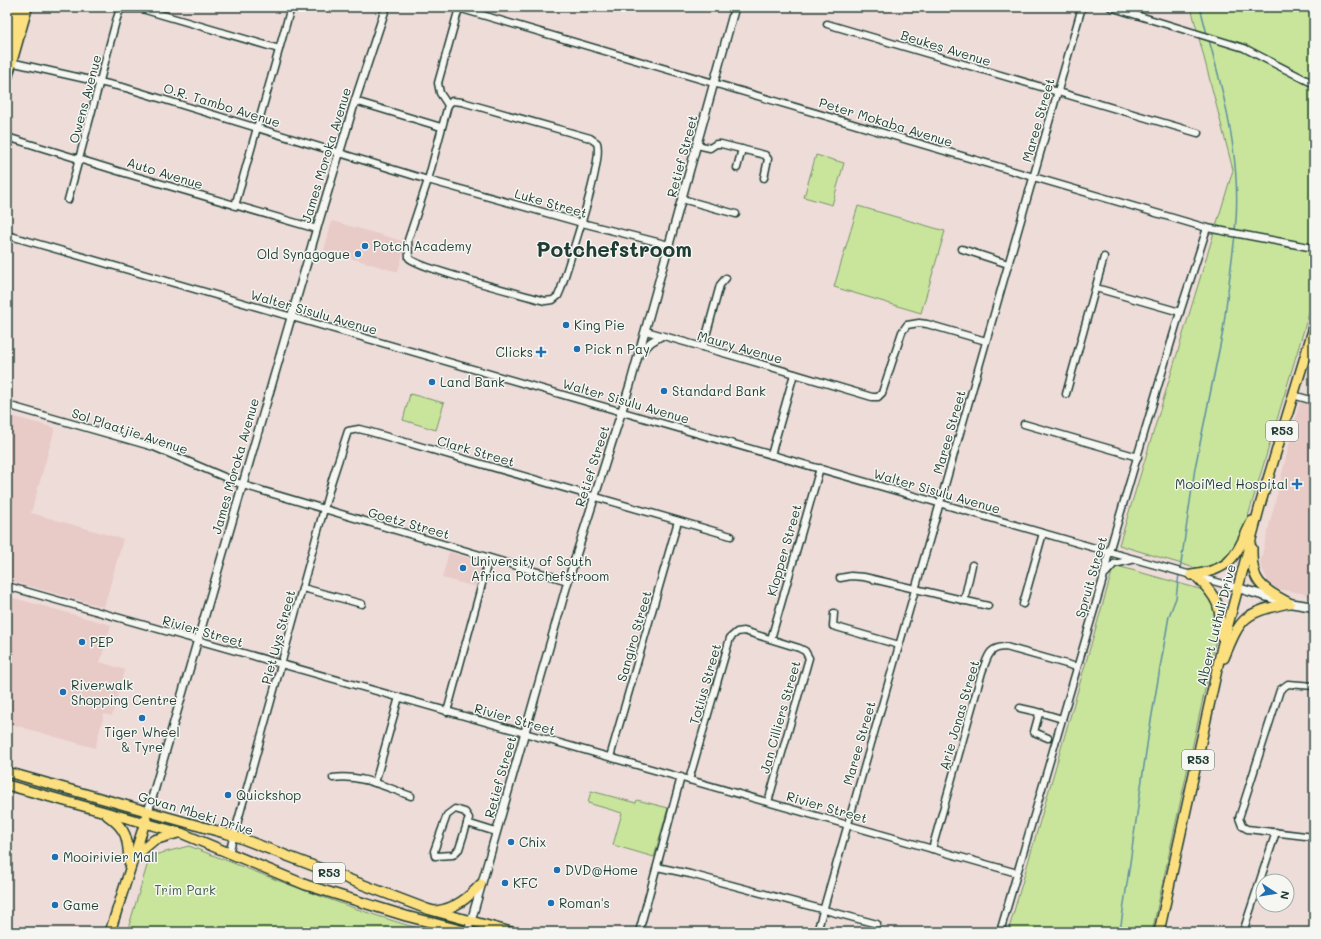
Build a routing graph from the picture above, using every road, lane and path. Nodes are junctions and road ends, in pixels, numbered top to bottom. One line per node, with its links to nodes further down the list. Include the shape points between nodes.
1 (18, 7): 11 (highway)
2 (27, 7): 13 (highway)
3 (128, 7): 12 (street); 15 (street, Owens Avenue, via 123,8 117,16)
4 (291, 7): 12 (street)
5 (386, 7): 19 (street, James Moroka Avenue)
6 (735, 7): 16 (street, Retief Street)
7 (1082, 7): 18 (street, Maree Street)
8 (1110, 7): 17 (street, via 1244,48)
9 (457, 8): 16 (street, Peter Mokaba Avenue); 20 (street, via 438,83 440,93)
10 (827, 24): 18 (street, Beukes Avenue)
11 (7, 45)
12 (279, 50): 22 (street)
13 (9, 62): 14 (highway); 15 (street, O.R. Tambo Avenue)
14 (7, 76)
15 (101, 81): 22 (street, O.R. Tambo Avenue); 28 (street, Owens Avenue)
16 (714, 83): 25 (street, Retief Street); 30 (street, Peter Mokaba Avenue)
17 (1314, 84)
18 (1058, 93): 23 (street, Beukes Avenue); 30 (street, Maree Street)
19 (355, 101): 21 (street); 27 (street, James Moroka Avenue)
20 (448, 105): 21 (street); 37 (street, via 452,101 462,102 590,138 597,143 597,156)
21 (441, 126): 32 (street)
22 (257, 127): 27 (street, O.R. Tambo Avenue); 35 (street)
23 (1198, 133)
24 (7, 136): 28 (street, Auto Avenue)
25 (697, 145): 26 (street, via 710,148 718,143); 34 (street, Retief Street)
26 (742, 149): 29 (street); 31 (street, via 768,157)
27 (340, 152): 32 (street, O.R. Tambo Avenue); 39 (street, James Moroka Avenue)
28 (80, 159): 33 (street, Owens Avenue); 35 (street, Auto Avenue)
29 (737, 168)
30 (1033, 177): 38 (street, Peter Mokaba Avenue); 45 (street, Maree Street)
31 (764, 178)
32 (428, 180): 37 (street, Luke Street); 37 (street, via 408,240 407,251 410,260 545,301 558,296)
33 (68, 200)
34 (682, 200): 36 (street); 41 (street, Retief Street)
35 (235, 206): 39 (street, Auto Avenue)
36 (736, 214)
37 (582, 223): 41 (street, Luke Street)
38 (1207, 228): 42 (street, Peter Mokaba Avenue); 48 (street, Spruit Street)
39 (317, 229): 49 (street, James Moroka Avenue)
40 (7, 235): 49 (street, Walter Sisulu Avenue)
41 (669, 245): 51 (street, Retief Street)
42 (1314, 248)
43 (962, 249): 45 (street)
44 (1104, 257): 47 (street)
45 (1008, 264): 53 (street, Maree Street)
46 (726, 278): 54 (street, via 720,285)
47 (1096, 288): 48 (street); 57 (street)
48 (1180, 312): 65 (street, Spruit Street)
49 (292, 317): 61 (street, Walter Sisulu Avenue); 67 (street, James Moroka Avenue)
50 (1314, 327): 58 (main road, Albert Luthuli Drive / R53)
51 (646, 332): 52 (street, Maury Avenue); 55 (street, Retief Street)
52 (660, 336): 54 (street, Maury Avenue); 55 (street)
53 (986, 341): 56 (street, via 927,324 907,325 902,332 884,389 878,397); 70 (street, Maree Street)
54 (703, 347): 56 (street, Maury Avenue)
55 (640, 353): 61 (street, Retief Street)
56 (794, 374): 64 (street, Maury Avenue)
57 (1066, 394)
58 (1293, 396): 59 (street); 69 (main road, Albert Luthuli Drive / R53)
59 (1314, 401)
60 (7, 405): 67 (street, Sol Plaatjie Avenue, via 154,447)
61 (622, 411): 64 (street, Walter Sisulu Avenue); 68 (street, Retief Street)
62 (1024, 424): 65 (street)
63 (352, 430): 68 (street, Clark Street, via 367,431); 71 (street, Piet Uys Street, via 345,438)
64 (771, 455): 66 (street, Walter Sisulu Avenue)
65 (1138, 457): 76 (street, Spruit Street)
66 (820, 468): 70 (street, Walter Sisulu Avenue); 95 (street, Klopper Street)
67 (243, 486): 71 (street, Goetz Street); 96 (street, James Moroka Avenue)
68 (594, 496): 72 (street, Clark Street); 83 (street, Retief Street)
69 (1261, 502): 74 (main road, Albert Luthuli Drive / R53); 80 (main road, via 1240,546 1228,564 1212,571)
70 (941, 503): 73 (street, Walter Sisulu Avenue); 87 (street, Maree Street)
71 (324, 510): 77 (street, Goetz Street); 85 (street, Piet Uys Street)
72 (678, 521): 75 (street, Clark Street); 110 (street, Sangiro Street)
73 (1044, 533): 76 (street, Walter Sisulu Avenue); 91 (street)
74 (1253, 534): 86 (main road, Albert Luthuli Drive / R53); 89 (main road, via 1255,578 1262,588)
75 (731, 536)
76 (1109, 552): 78 (street, Walter Sisulu Avenue); 82 (street, Spruit Street)
77 (489, 558): 83 (street, Goetz Street); 105 (street)
78 (1136, 560): 80 (street, Walter Sisulu Avenue); 82 (street, via 1114,564)
79 (972, 566): 88 (street)
80 (1191, 575): 86 (street, Walter Sisulu Avenue); 98 (main road, via 1208,588 1218,603)
81 (840, 578): 87 (street, via 864,577)
82 (1103, 579): 100 (street, Spruit Street)
83 (568, 581): 108 (street, Retief Street)
84 (7, 586): 96 (street, Rivier Street)
85 (303, 588): 90 (street); 99 (street, Piet Uys Street)
86 (1238, 588): 89 (main road); 98 (main road, Albert Luthuli Drive / R53)
87 (915, 589): 88 (street); 97 (street, Maree Street)
88 (964, 601): 92 (street)
89 (1289, 603): 93 (main road); 101 (main road, via 1264,608 1247,616 1237,628)
90 (362, 604)
91 (1023, 604)
92 (988, 606)
93 (1314, 607)
94 (834, 613): 97 (street, via 833,626)
95 (770, 639): 114 (street, Totius Street, via 744,631 737,632 730,638); 118 (street, Jan Cilliers Street, via 802,649 809,658)
96 (197, 640): 99 (street, Rivier Street); 120 (street, James Moroka Avenue)
97 (899, 645): 123 (street, Maree Street)
98 (1222, 647): 101 (main road, Albert Luthuli Drive / R53)
99 (282, 664): 103 (street, Rivier Street); 127 (street, Piet Uys Street)
100 (1077, 667): 107 (street, Spruit Street); 129 (street, Arie Jonas Street, via 1006,647 998,647 989,653)
101 (1216, 677): 146 (main road, Albert Luthuli Drive / R53)
102 (1314, 686): 125 (street, via 1288,684 1280,690 1239,818 1242,826 1248,829)
103 (399, 698): 105 (street, Rivier Street); 115 (street)
104 (1020, 708): 106 (street)
105 (447, 712): 108 (street, Rivier Street)
106 (1042, 713): 107 (street); 109 (street, via 1039,714 1034,732)
107 (1062, 719): 134 (street, Spruit Street)
108 (525, 733): 110 (street, Rivier Street); 124 (street, Retief Street)
109 (1048, 738)
110 (610, 757): 113 (street, Rivier Street)
111 (7, 772): 120 (main road, Govan Mbeki Drive / R53)
112 (333, 778): 115 (street)
113 (681, 778): 114 (street, Rivier Street); 132 (street)
114 (689, 780): 118 (street, Rivier Street)
115 (375, 783): 117 (street)
116 (7, 785): 119 (main road, Govan Mbeki Drive / R53)
117 (411, 796)
118 (768, 802): 123 (street, Rivier Street)
119 (103, 811): 121 (main road, Govan Mbeki Drive / R53); 133 (main road, via 118,823 128,839)
120 (148, 812): 121 (main road, James Moroka Avenue); 127 (main road, Govan Mbeki Drive / R53)
121 (145, 823): 126 (main road, Govan Mbeki Drive / R53); 131 (main road, James Moroka Avenue)
122 (467, 823): 122 (street, via 457,853 436,856 434,851 449,812 455,809 465,812 468,816); 124 (street)
123 (847, 824): 129 (street, Rivier Street); 136 (street, Maree Street)
124 (496, 832): 135 (street, Retief Street)
125 (1276, 832): 128 (street); 147 (street)
126 (181, 833): 130 (main road, Govan Mbeki Drive / R53); 131 (main road, via 154,840)
127 (235, 836): 130 (street, Piet Uys Street); 137 (main road, Govan Mbeki Drive / R53)
128 (1314, 837)
129 (932, 849): 134 (street, Rivier Street)
130 (229, 853): 141 (main road, Govan Mbeki Drive / R53, via 291,880 329,893)
131 (132, 858): 133 (main road, James Moroka Avenue)
132 (657, 867): 136 (street); 143 (street)
133 (129, 871): 140 (main road, James Moroka Avenue)
134 (1017, 872): 145 (street, Spruit Street)
135 (480, 884): 137 (main road, via 458,905); 138 (street, Retief Street)
136 (824, 910): 139 (street); 144 (street, Maree Street)
137 (434, 911): 138 (main road, Govan Mbeki Drive / R53)
138 (471, 921): 141 (street, Retief Street); 142 (main road, Govan Mbeki Drive / R53)
139 (877, 924)
140 (110, 932)
141 (468, 932)
142 (511, 932)
143 (639, 932)
144 (817, 932)
145 (1000, 932)
146 (1159, 932)
147 (1243, 932)

